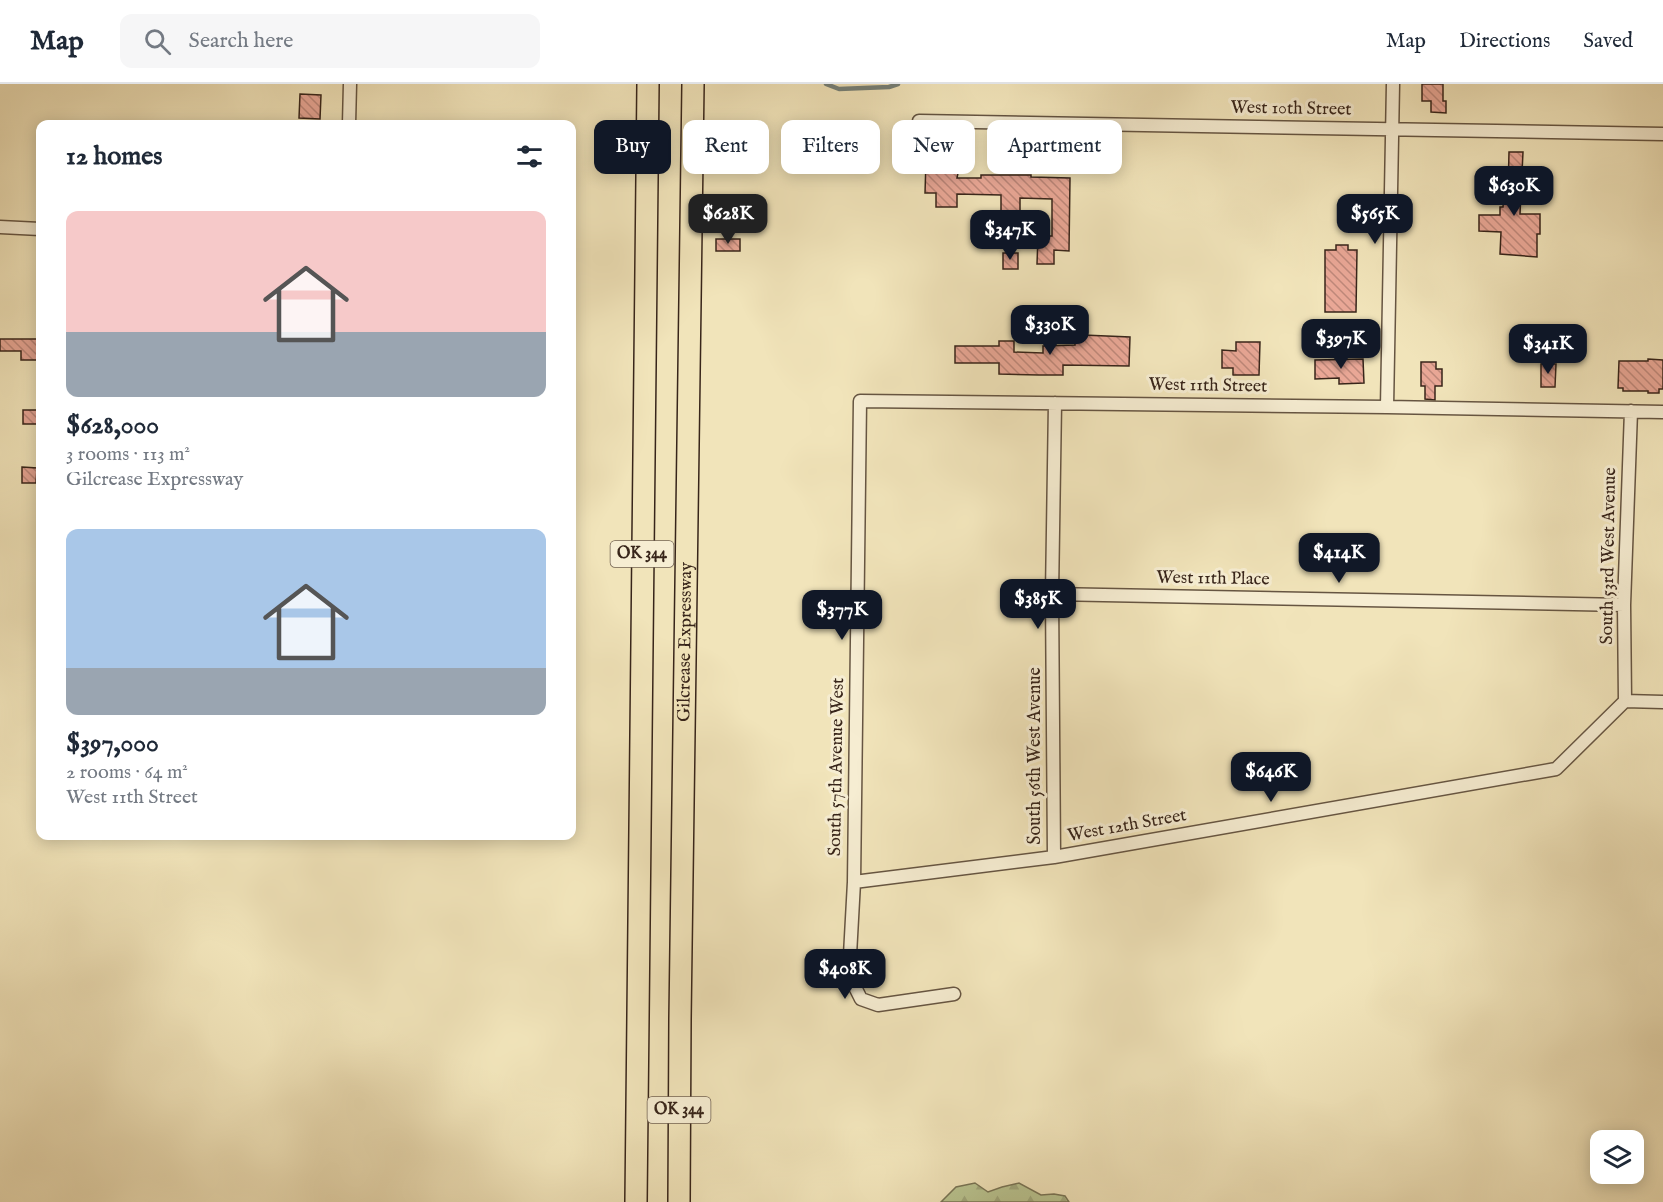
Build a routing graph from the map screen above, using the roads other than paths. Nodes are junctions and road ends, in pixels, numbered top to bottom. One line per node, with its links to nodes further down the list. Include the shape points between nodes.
1 (350, 84): 5 (street)
2 (648, 84): 23 (highway, OK 344)
3 (693, 84): 24 (highway, Gilcrease Expressway / OK 344)
4 (1393, 84): 7 (street)
5 (349, 120)
6 (975, 122): 7 (street, West 10th Street)
7 (1392, 129): 8 (street, West 10th Street); 13 (street)
8 (1663, 134)
9 (0, 227): 10 (street)
10 (36, 229)
11 (860, 401): 12 (street, West 11th Street); 21 (street, South 57th Avenue West)
12 (1055, 403): 13 (street, West 11th Street); 16 (street, South 56th West Avenue)
13 (1387, 406): 14 (street, West 11th Street)
14 (1631, 411): 15 (street, West 11th Street); 17 (street, South 53rd West Avenue)
15 (1663, 412)
16 (1052, 594): 17 (street, West 11th Place); 20 (street, South 56th West Avenue)
17 (1624, 605): 18 (street, South 53rd West Avenue)
18 (1625, 701): 19 (street); 20 (street, West 12th Street, via 1556,769)
19 (1663, 702)
20 (1054, 857): 21 (street, West 12th Street)
21 (854, 882): 22 (street, South 57th Avenue West, via 850,955 852,981 861,999 878,1005)
22 (954, 994)
23 (636, 1202)
24 (679, 1202)

